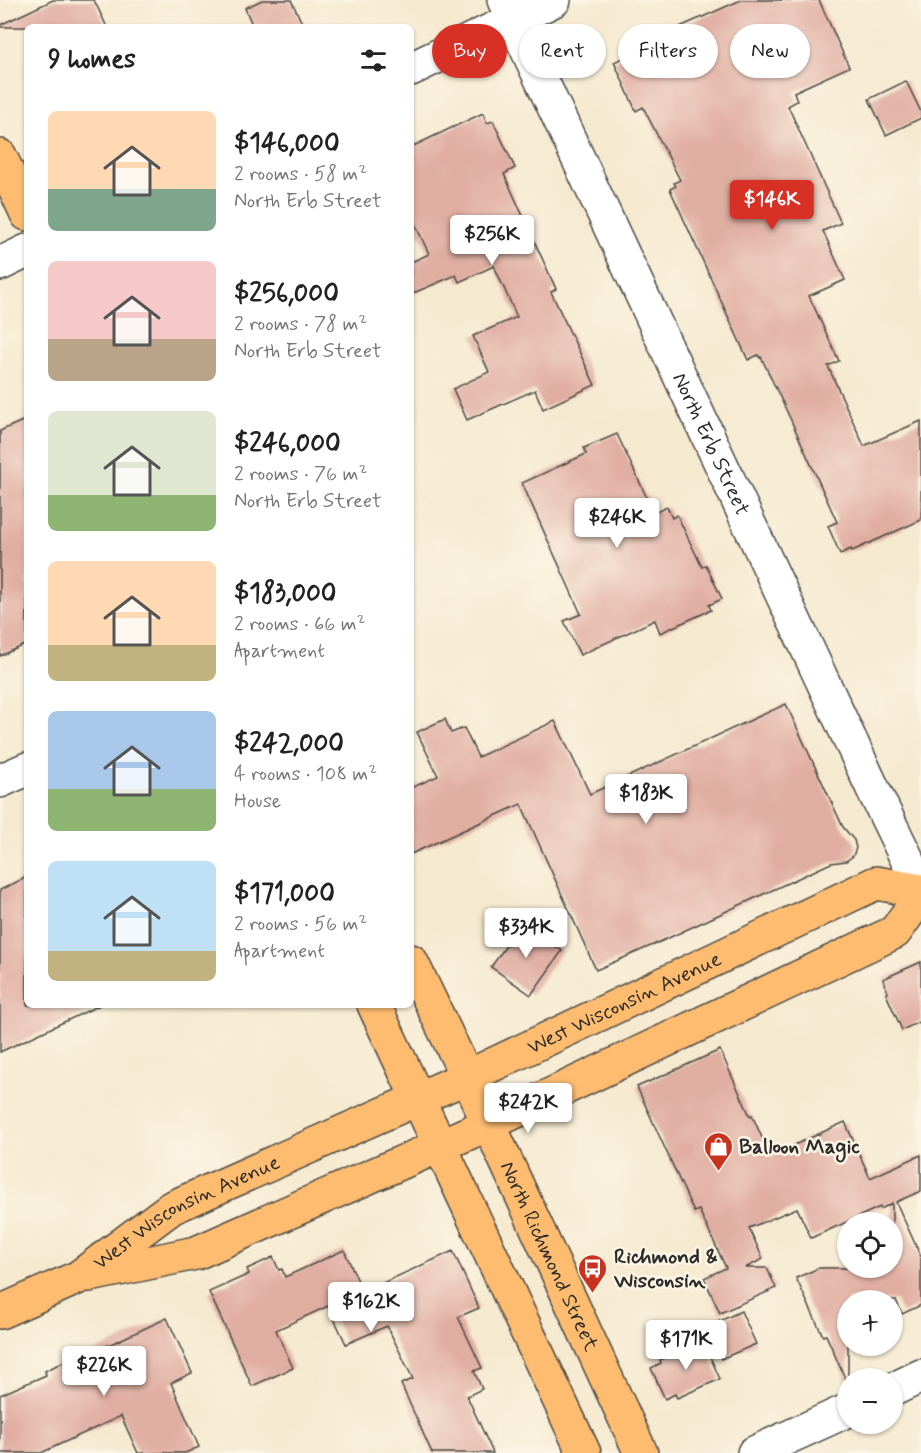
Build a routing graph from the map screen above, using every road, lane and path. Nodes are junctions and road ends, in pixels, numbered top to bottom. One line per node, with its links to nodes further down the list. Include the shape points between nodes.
1 (554, 0): 2 (street)
2 (508, 10): 3 (street); 10 (street, North Erb Street)
3 (414, 67)
4 (0, 156): 5 (main road)
5 (24, 208)
6 (24, 252): 7 (street)
7 (0, 264)
8 (24, 770): 9 (street)
9 (0, 781)
10 (921, 891): 13 (main road, West Wisconsin Avenue, via 876,883); 15 (main road, West Wisconsin Avenue, via 895,932)
11 (414, 967): 13 (main road, North Richmond Street)
12 (375, 1008): 14 (main road)
13 (467, 1077): 14 (main road, West Wisconsin Avenue); 15 (main road, North Richmond Street)
14 (419, 1099): 16 (main road); 17 (main road, West Wisconsin Avenue, via 171,1208)
15 (489, 1124): 16 (main road, West Wisconsin Avenue); 23 (main road, North Richmond Street)
16 (441, 1145): 17 (main road, West Wisconsin Avenue, via 196,1253); 22 (main road)
17 (79, 1277): 18 (main road, West Wisconsin Avenue)
18 (0, 1312)
19 (921, 1376): 20 (street)
20 (903, 1385)
21 (837, 1415): 24 (street)
22 (584, 1453)
23 (641, 1453)
24 (754, 1453)

